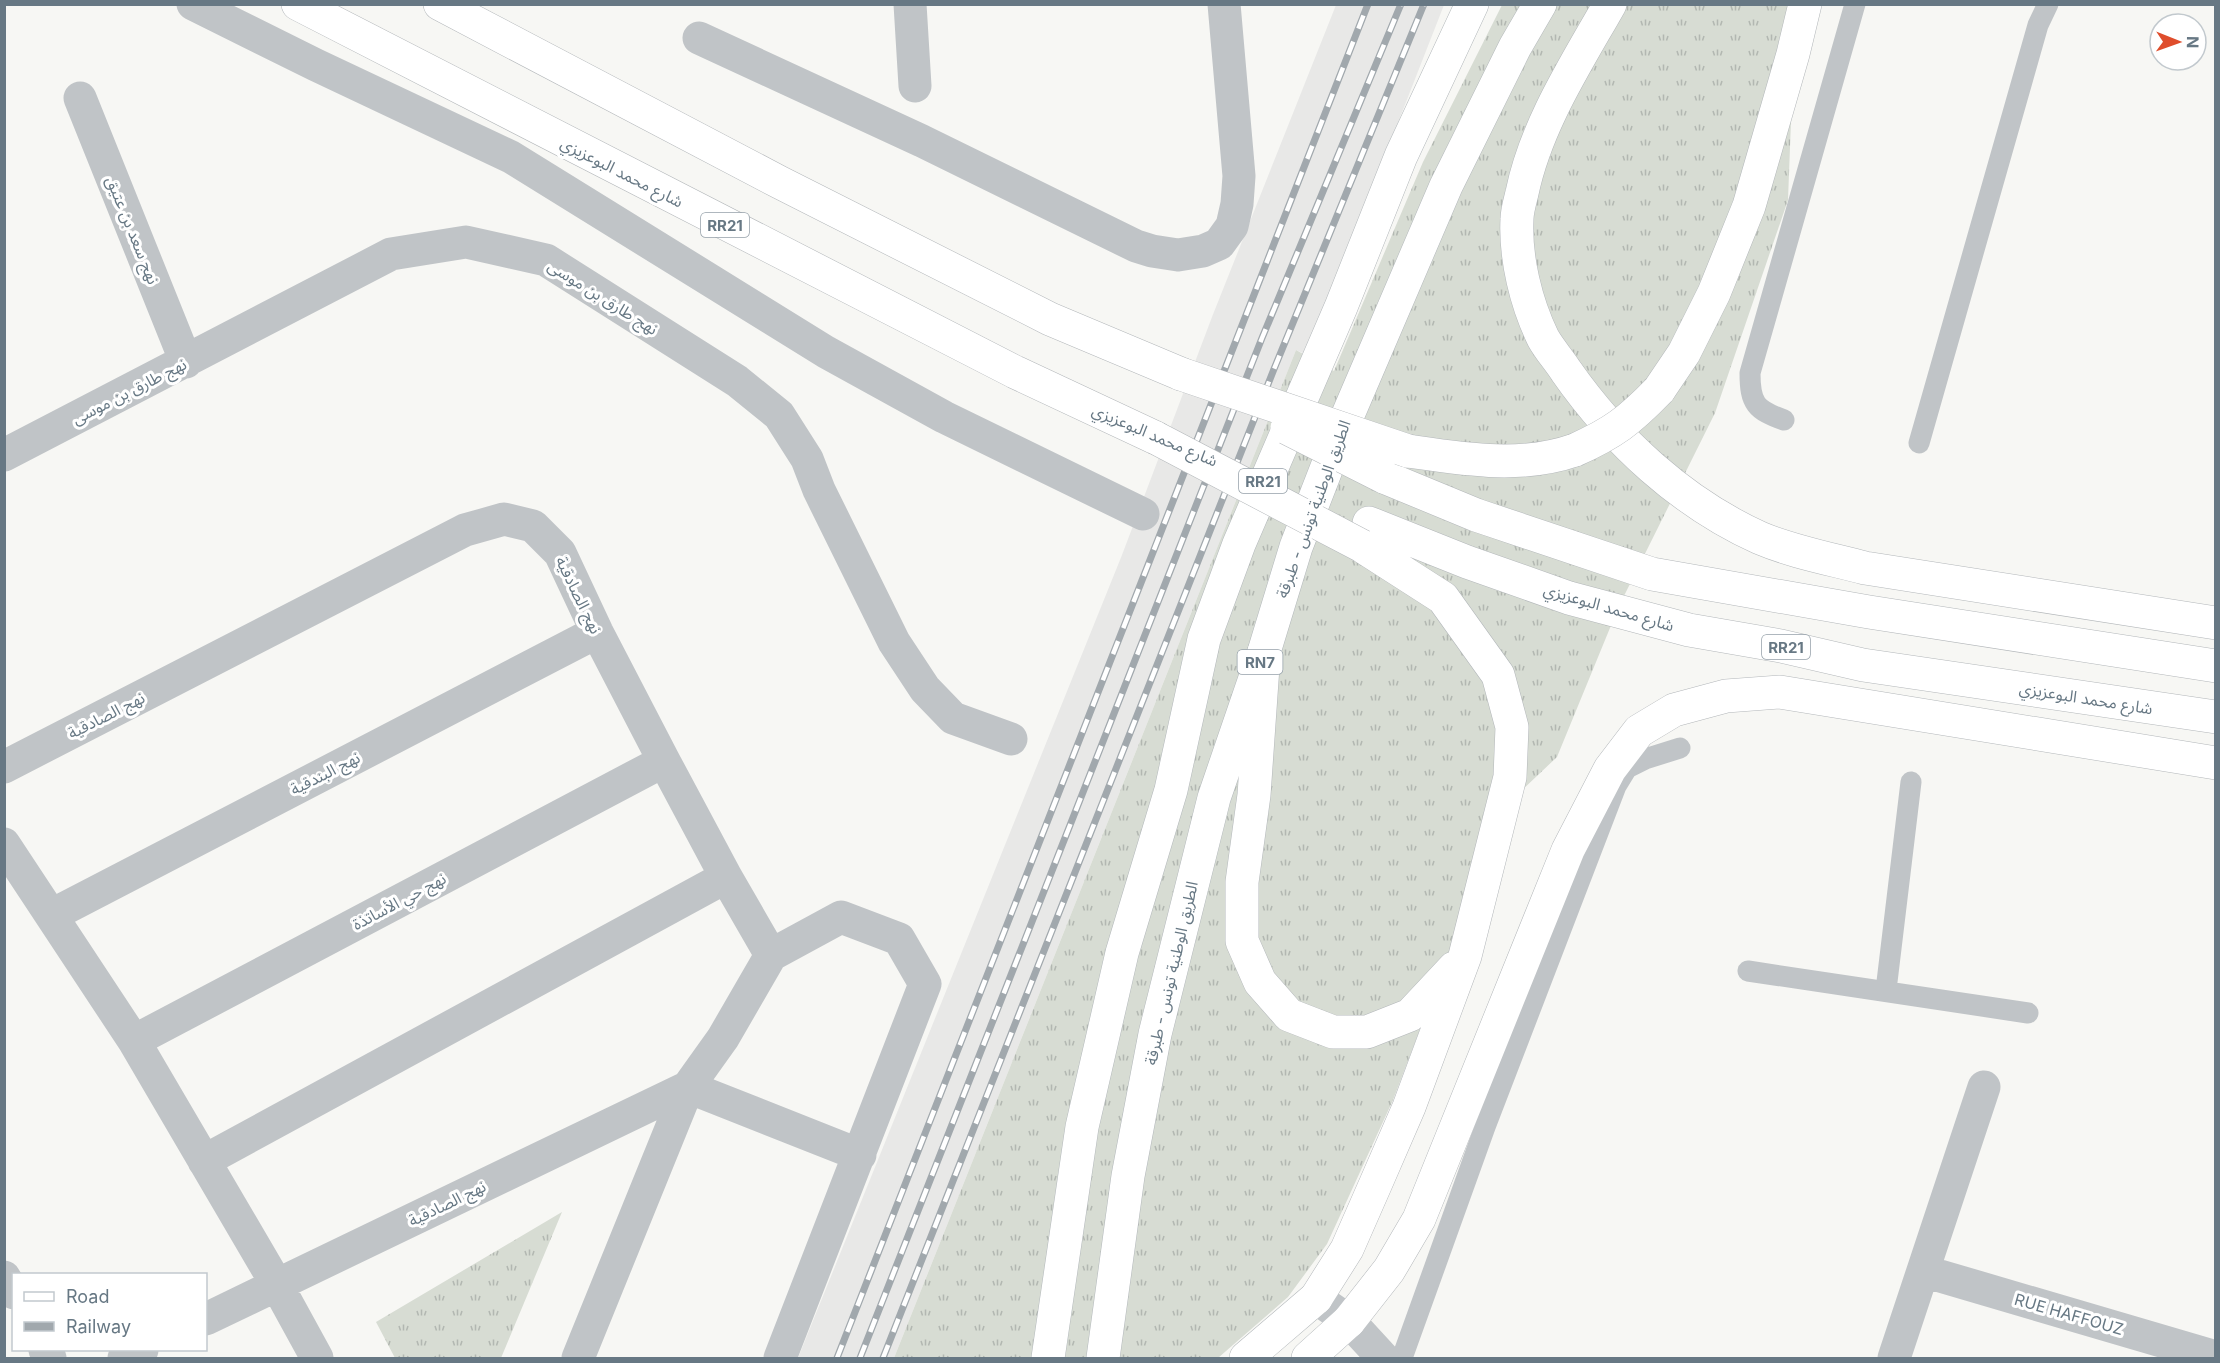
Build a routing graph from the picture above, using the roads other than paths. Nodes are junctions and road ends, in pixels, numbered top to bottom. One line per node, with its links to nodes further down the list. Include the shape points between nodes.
1 (193, 4): 20 (street, via 511,157 826,352 944,417)
2 (298, 4): 21 (main road, شارع محمد البوعزيزي / RR21, bridge, via 984,357)
3 (440, 4): 16 (main road, via 1050,319)
4 (910, 4): 13 (street)
5 (1224, 4): 12 (street, via 1238,204 1232,226 1219,244 1203,252 1178,255 1136,246)
6 (1472, 4): 59 (main road, via 1401,156 1239,544 1204,639 1171,790 1122,953 1083,1127)
7 (1540, 4): 24 (main road, الطريق الوطنية تونس - طبرقة / RN7, via 1446,186 1345,421 1296,547)
8 (1610, 4): 22 (main road, via 1527,166 1517,218 1520,271 1544,338 1579,389 1620,436 1659,474 1707,509 1761,538 1810,554 1865,567)
9 (1805, 4): 16 (main road, bridge, via 1749,206 1714,293 1684,353 1659,390 1626,423 1604,437 1540,459 1490,461 1408,451)
10 (1856, 4): 17 (lane, via 1750,373 1751,396 1756,407)
11 (2048, 4): 18 (lane, via 2038,25)
12 (699, 38)
13 (915, 86)
14 (80, 98): 15 (street, نهج سعد بن عتيق)
15 (186, 362): 19 (street, نهج طارق بن موسى); 27 (street, نهج طارق بن موسى, via 391,254 466,242 546,260 737,381 779,415 807,459 894,642 925,689 953,718)
16 (1181, 374): 25 (main road, bridge, via 1384,477 1476,515 1652,574)
17 (1784, 420)
18 (1919, 443)
19 (4, 454)
20 (1143, 514)
21 (1366, 535): 26 (main road, شارع محمد البوعزيزي / RR21, via 1467,562 1569,598 1689,630 1863,665); 37 (main road, via 1443,597 1498,675 1512,727 1510,777)
22 (2216, 623)
23 (597, 632): 29 (street, نهج الصادقية); 31 (street, نهج الصادقية, via 560,553 533,526 504,519 465,530); 35 (street, نهج البندقية)
24 (1264, 652): 37 (main road, via 1254,795 1242,882 1242,941 1260,982 1289,1015 1333,1032 1367,1032 1410,1015); 60 (main road, الطريق الوطنية تونس - طبرقة / RN7, via 1214,798 1155,1034 1128,1176)
25 (2216, 666)
26 (2216, 717)
27 (1011, 740)
28 (1680, 748): 63 (lane, via 1627,768 1616,786 1481,1138)
29 (664, 761): 34 (street, نهج الصادقية); 41 (street, نهج حي الأساتذة)
30 (2216, 764): 52 (main road, via 1780,692 1726,696 1674,710 1639,731 1610,769 1568,850 1419,1218 1389,1270)
31 (4, 767)
32 (1911, 782): 39 (lane)
33 (4, 844): 35 (street)
34 (726, 877): 36 (street, نهج الصادقية); 45 (street)
35 (52, 915): 41 (street)
36 (771, 955): 42 (street, نهج الصادقية, via 723,1038); 44 (street, via 841,917 899,939 925,984)
37 (1465, 956): 50 (main road, via 1376,1183 1347,1249)
38 (1748, 971): 39 (lane)
39 (1886, 990): 40 (lane)
40 (2028, 1013)
41 (134, 1041): 45 (street)
42 (688, 1087): 44 (street); 48 (street, نهج الصادقية); 57 (street, نهج الصادقية)
43 (1984, 1087): 46 (street)
44 (860, 1155): 58 (street)
45 (204, 1161): 48 (street)
46 (1923, 1271): 54 (street, RUE HAFFOUZ); 64 (street)
47 (4, 1277): 49 (street)
48 (277, 1285): 51 (street, نهج الصادقية); 56 (street)
49 (12, 1290)
50 (1316, 1298): 52 (street); 61 (main road)
51 (207, 1319)
52 (1367, 1346): 62 (main road)
53 (140, 1351): 55 (street)
54 (2213, 1353)
55 (124, 1359)
56 (317, 1359)
57 (578, 1359)
58 (780, 1359)
59 (1048, 1359)
60 (1103, 1359)
61 (1246, 1359)
62 (1308, 1359)
63 (1402, 1359)
64 (1894, 1359)

